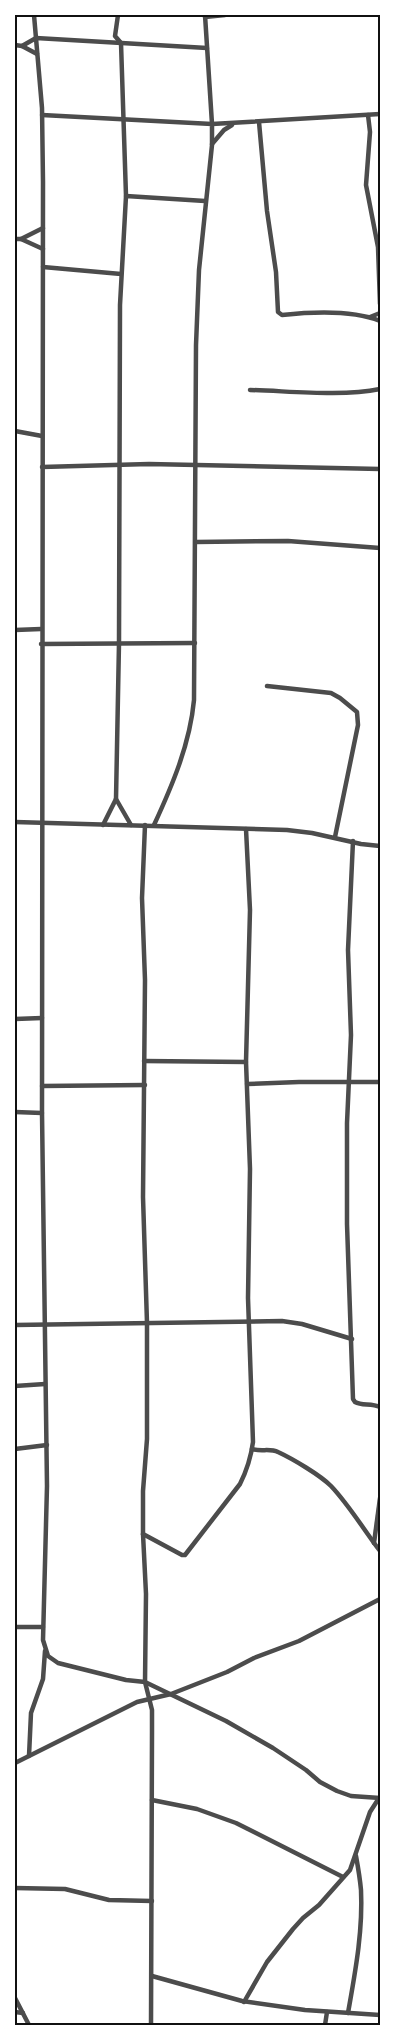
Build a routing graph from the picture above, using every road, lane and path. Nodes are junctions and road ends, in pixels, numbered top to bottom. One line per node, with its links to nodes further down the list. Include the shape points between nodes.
1 (34, 15): 5 (street)
2 (118, 15): 6 (street, via 115,36)
3 (225, 15): 4 (street)
4 (205, 16): 9 (street)
5 (36, 38): 6 (street); 8 (street); 10 (street)
6 (121, 43): 9 (street); 14 (street)
7 (15, 45): 8 (street)
8 (22, 46): 10 (street)
9 (207, 48): 16 (street)
10 (37, 54): 13 (street)
11 (380, 114): 12 (street)
12 (368, 115): 15 (street); 26 (street, via 366,185 378,247)
13 (42, 116): 14 (street); 21 (street)
14 (124, 119): 16 (street); 19 (street)
15 (258, 122): 17 (street); 28 (street, via 278,312 282,316 326,313)
16 (212, 124): 17 (street); 18 (street)
17 (233, 124): 18 (street)
18 (212, 145): 20 (street)
19 (126, 196): 20 (street); 25 (street)
20 (205, 201): 35 (street, via 196,345)
21 (43, 228): 22 (street); 23 (street)
22 (18, 239): 23 (street)
23 (43, 249): 24 (street)
24 (43, 267): 25 (street); 33 (street)
25 (121, 274): 34 (street)
26 (380, 302)
27 (380, 313): 28 (street)
28 (370, 317): 29 (street)
29 (380, 321)
30 (380, 388): 31 (street, via 365,392)
31 (250, 390)
32 (15, 431): 33 (street)
33 (42, 436): 36 (street)
34 (119, 464): 35 (street); 36 (street); 42 (street)
35 (196, 465): 37 (street); 38 (street)
36 (42, 467): 40 (street)
37 (380, 469)
38 (196, 542): 39 (street, via 288,541); 43 (street)
39 (380, 548)
40 (41, 629): 41 (street); 44 (street)
41 (15, 630)
42 (119, 643): 43 (street); 44 (street); 46 (street)
43 (195, 643): 52 (street, via 192,722)
44 (41, 644): 48 (street)
45 (267, 686): 54 (street, via 331,694 357,712 358,725)
46 (116, 799): 49 (street); 50 (street)
47 (15, 822): 48 (street)
48 (41, 823): 49 (street); 57 (street)
49 (103, 825): 50 (street)
50 (131, 825): 51 (street)
51 (145, 825): 52 (street); 59 (street, via 142,898)
52 (154, 826): 53 (street)
53 (246, 829): 54 (street, via 287,830); 60 (street, via 250,910)
54 (335, 837): 55 (street)
55 (353, 841): 56 (street); 61 (street, via 348,950 351,1035)
56 (380, 846)
57 (42, 1018): 58 (street); 65 (street)
58 (15, 1019)
59 (144, 1061): 60 (street); 64 (street)
60 (246, 1062): 63 (street)
61 (348, 1082): 62 (street); 63 (street); 72 (street, via 347,1224)
62 (380, 1082)
63 (247, 1084): 68 (street, via 250,1169)
64 (145, 1085): 65 (street); 69 (street, via 143,1198)
65 (42, 1086): 67 (street)
66 (15, 1112): 67 (street)
67 (42, 1113): 71 (street)
68 (248, 1320): 69 (street); 72 (street, via 292,1322); 78 (street)
69 (147, 1323): 71 (street); 80 (street)
70 (15, 1324): 71 (street)
71 (46, 1324): 73 (street)
72 (352, 1339): 75 (street, via 354,1400)
73 (45, 1384): 74 (street); 76 (street)
74 (15, 1386)
75 (380, 1407)
76 (47, 1445): 77 (street); 85 (street)
77 (15, 1449)
78 (252, 1449): 80 (street, via 240,1484 185,1555); 81 (street, via 277,1451 326,1482)
79 (380, 1498): 81 (street)
80 (143, 1534): 87 (street)
81 (374, 1543): 82 (street)
82 (380, 1551)
83 (380, 1599): 88 (street, via 299,1641)
84 (15, 1627): 85 (street)
85 (43, 1627): 86 (street)
86 (45, 1650): 87 (street, via 58,1662 120,1679); 90 (street, via 42,1679 32,1713)
87 (146, 1682): 88 (street); 89 (street)
88 (171, 1694): 89 (street); 92 (street, via 250,1735 337,1791 351,1796)
89 (150, 1699): 90 (street, via 125,1708); 93 (street)
90 (29, 1756): 91 (street)
91 (15, 1763)
92 (380, 1798): 94 (street, via 370,1812)
93 (152, 1800): 95 (street, via 197,1809 236,1822); 97 (street)
94 (356, 1853): 95 (street, via 350,1870); 104 (street, via 361,1919)
95 (343, 1877): 100 (street, via 292,1929 267,1962)
96 (15, 1888): 97 (street, via 65,1889 109,1900)
97 (152, 1901): 98 (street)
98 (152, 1976): 100 (street); 107 (street)
99 (15, 1998): 103 (street)
100 (244, 2002): 102 (street)
101 (15, 2012): 103 (street)
102 (327, 2012): 104 (street); 108 (street)
103 (23, 2013): 106 (street)
104 (348, 2013): 105 (street)
105 (380, 2015)
106 (29, 2025)
107 (151, 2025)
108 (325, 2025)

